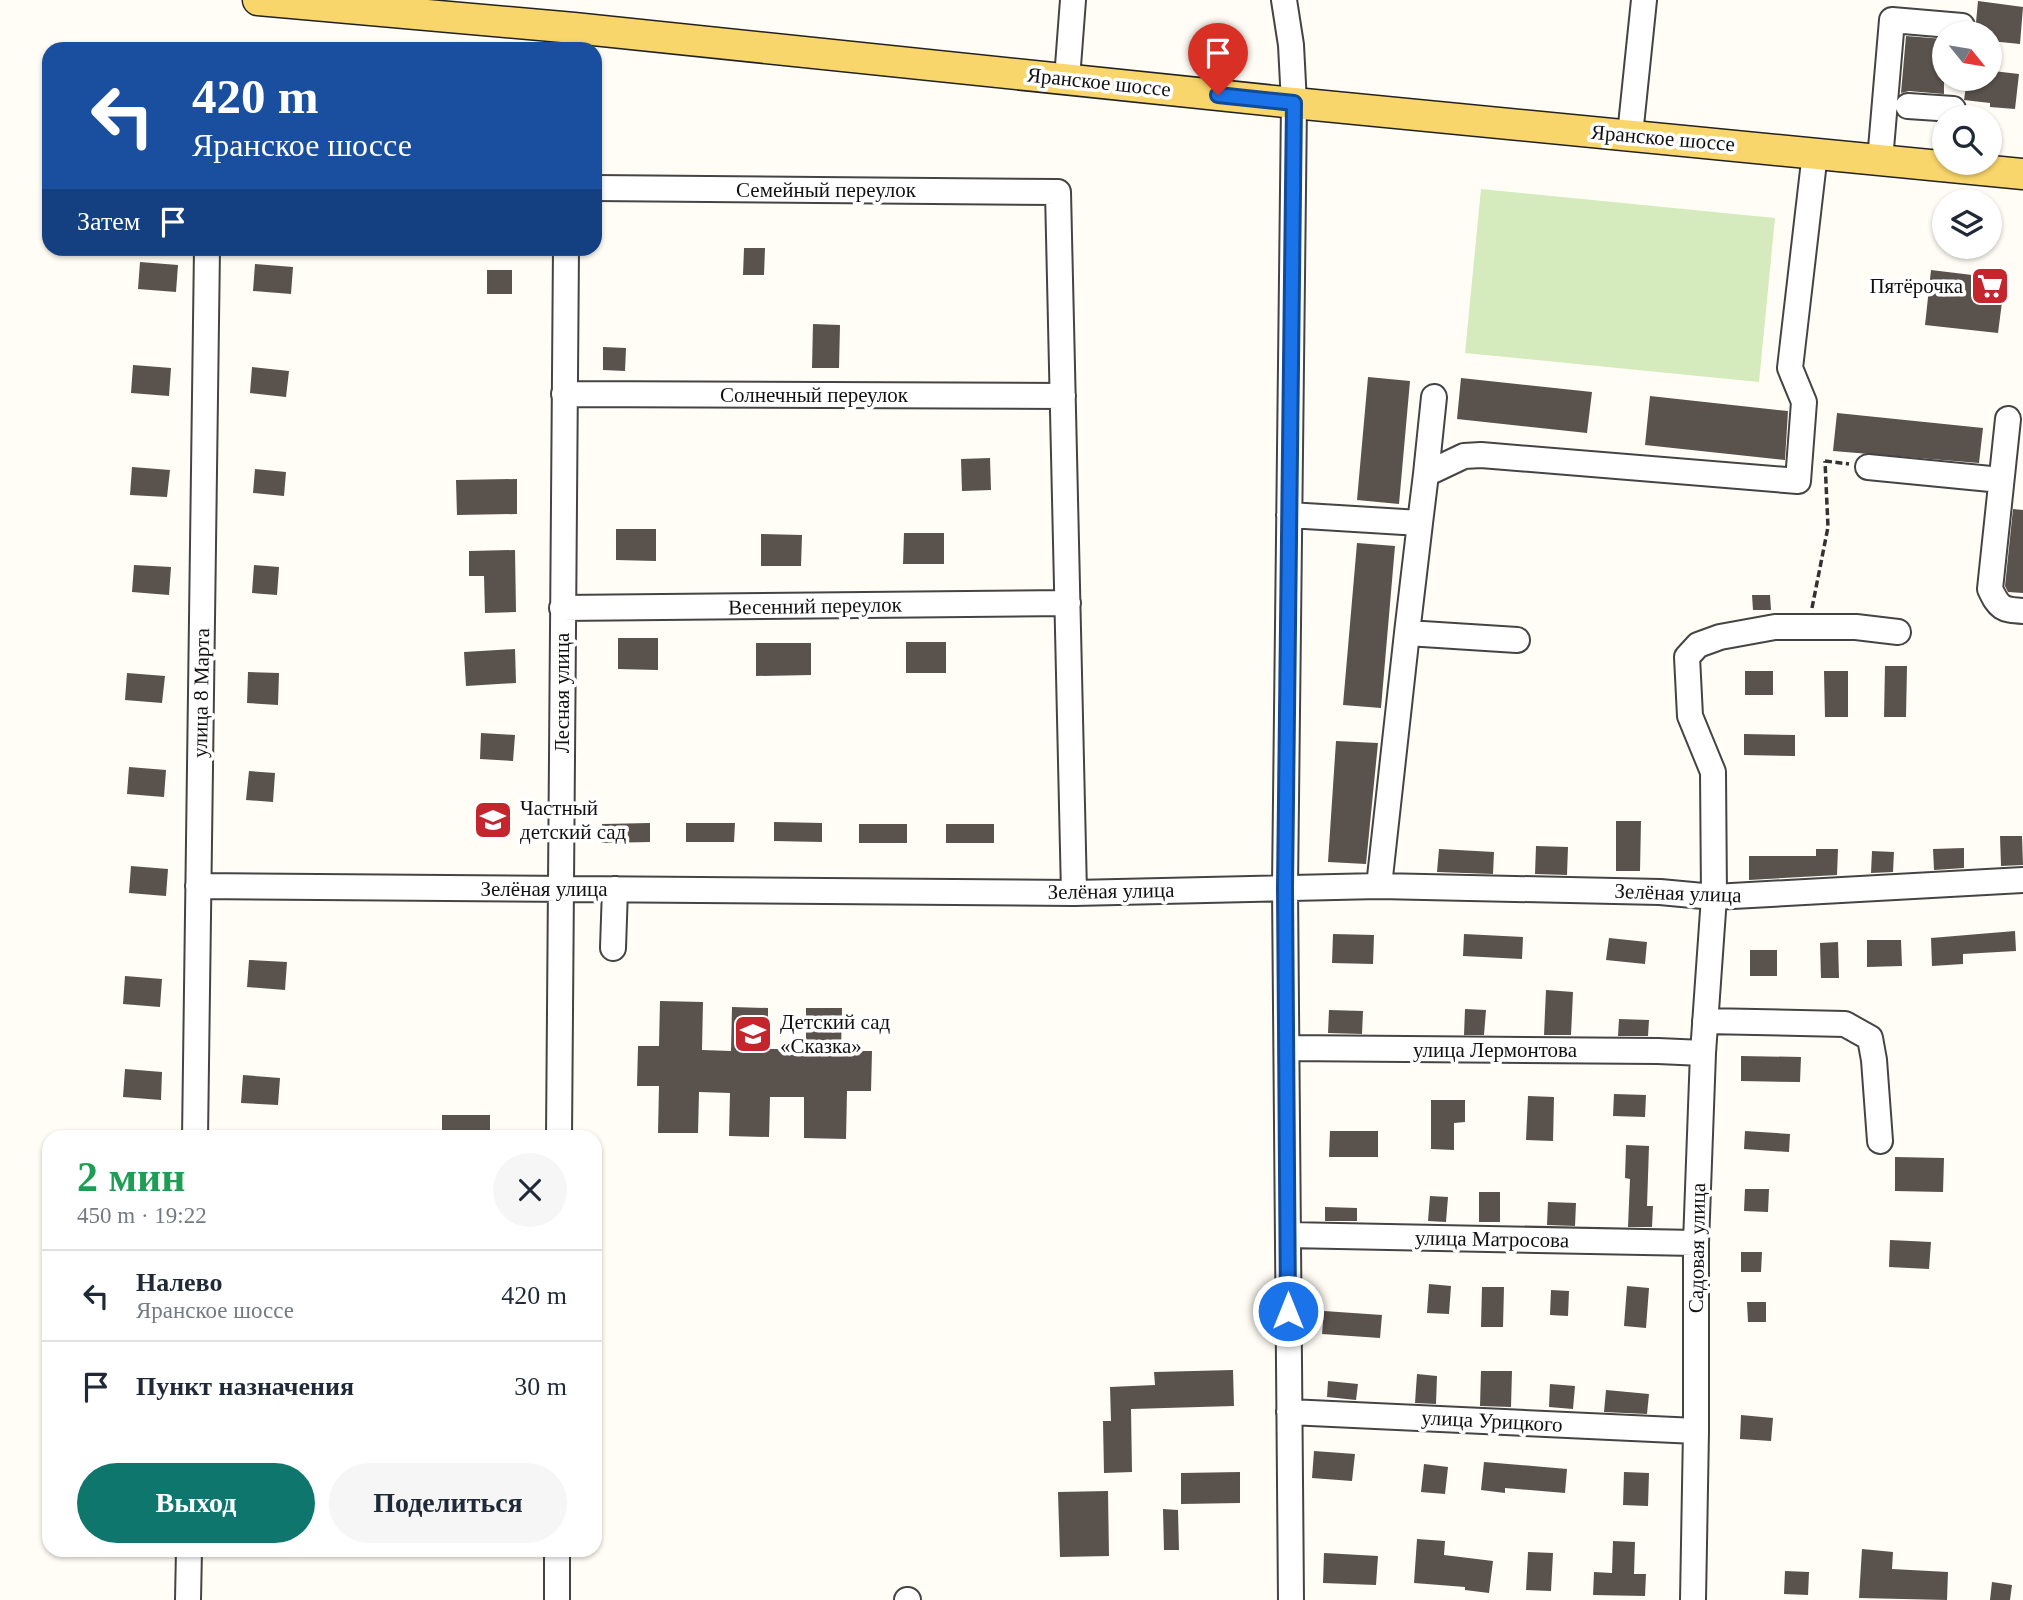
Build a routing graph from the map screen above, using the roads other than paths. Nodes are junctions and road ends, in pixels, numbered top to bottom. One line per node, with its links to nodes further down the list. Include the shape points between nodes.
1 (258, 0): 6 (main road, Яранское шоссе)
2 (1073, 0): 7 (street)
3 (1284, 0): 8 (street)
4 (1644, 0): 11 (street)
5 (1932, 23): 13 (street, via 1892,20)
6 (573, 38): 7 (main road, Яранское шоссе)
7 (1067, 79): 8 (main road, Яранское шоссе)
8 (1294, 103): 11 (main road, Яранское шоссе); 27 (street)
9 (1908, 106): 10 (street)
10 (1932, 108)
11 (1630, 135): 12 (main road, Яранское шоссе)
12 (1815, 153): 13 (main road, Яранское шоссе); 25 (street, via 1790,368 1804,402 1798,481 1481,455 1464,456)
13 (1880, 160): 14 (main road, Яранское шоссе)
14 (1932, 164)
15 (2002, 171): 16 (main road, Яранское шоссе)
16 (2023, 174)
17 (602, 188): 21 (street, Семейный переулок, via 1058,192)
18 (207, 256): 36 (street, улица 8 Марта)
19 (566, 256): 20 (street, Лесная улица)
20 (565, 394): 21 (street, Солнечный переулок); 30 (street, Лесная улица)
21 (1063, 396): 29 (street)
22 (1434, 397): 25 (street)
23 (2008, 419): 26 (street)
24 (1868, 467): 26 (street)
25 (1426, 474): 28 (street)
26 (2001, 480): 31 (street, via 1990,589 2006,610)
27 (1289, 515): 28 (street); 38 (street)
28 (1420, 523): 33 (street)
29 (1068, 603): 30 (street, Весенний переулок); 41 (street)
30 (562, 608): 39 (street, Лесная улица)
31 (2023, 611)
32 (1898, 632): 42 (street, Садовая улица, via 1856,626 1775,628 1720,637 1699,645 1687,657 1690,716 1713,772)
33 (1407, 633): 34 (street); 37 (street)
34 (1517, 640)
35 (2023, 880): 42 (street, Зелёная улица)
36 (198, 886): 39 (street, Зелёная улица); 47 (street, улица 8 Марта)
37 (1379, 886): 38 (street, Зелёная улица); 42 (street, Зелёная улица)
38 (1285, 887): 41 (street, Зелёная улица); 45 (street)
39 (560, 889): 40 (street, Зелёная улица); 48 (street, Лесная улица)
40 (615, 889): 41 (street, Зелёная улица); 43 (street)
41 (1074, 893)
42 (1714, 897): 44 (street, Садовая улица)
43 (613, 948)
44 (1705, 1021): 46 (street, Садовая улица); 49 (street, via 1844,1024 1858,1029 1870,1038)
45 (1287, 1048): 46 (street, улица Лермонтова); 50 (street)
46 (1703, 1053): 51 (street, Садовая улица)
47 (195, 1130)
48 (559, 1130)
49 (1880, 1140)
50 (1288, 1235): 51 (street, улица Матросова); 52 (street)
51 (1696, 1244): 53 (street, Садовая улица)
52 (1289, 1412): 53 (street, улица Урицкого); 58 (street)
53 (1696, 1431): 59 (street, Садовая улица)
54 (189, 1557): 56 (street)
55 (557, 1557): 57 (street)
56 (188, 1600)
57 (557, 1600)
58 (1291, 1600)
59 (1693, 1600)

